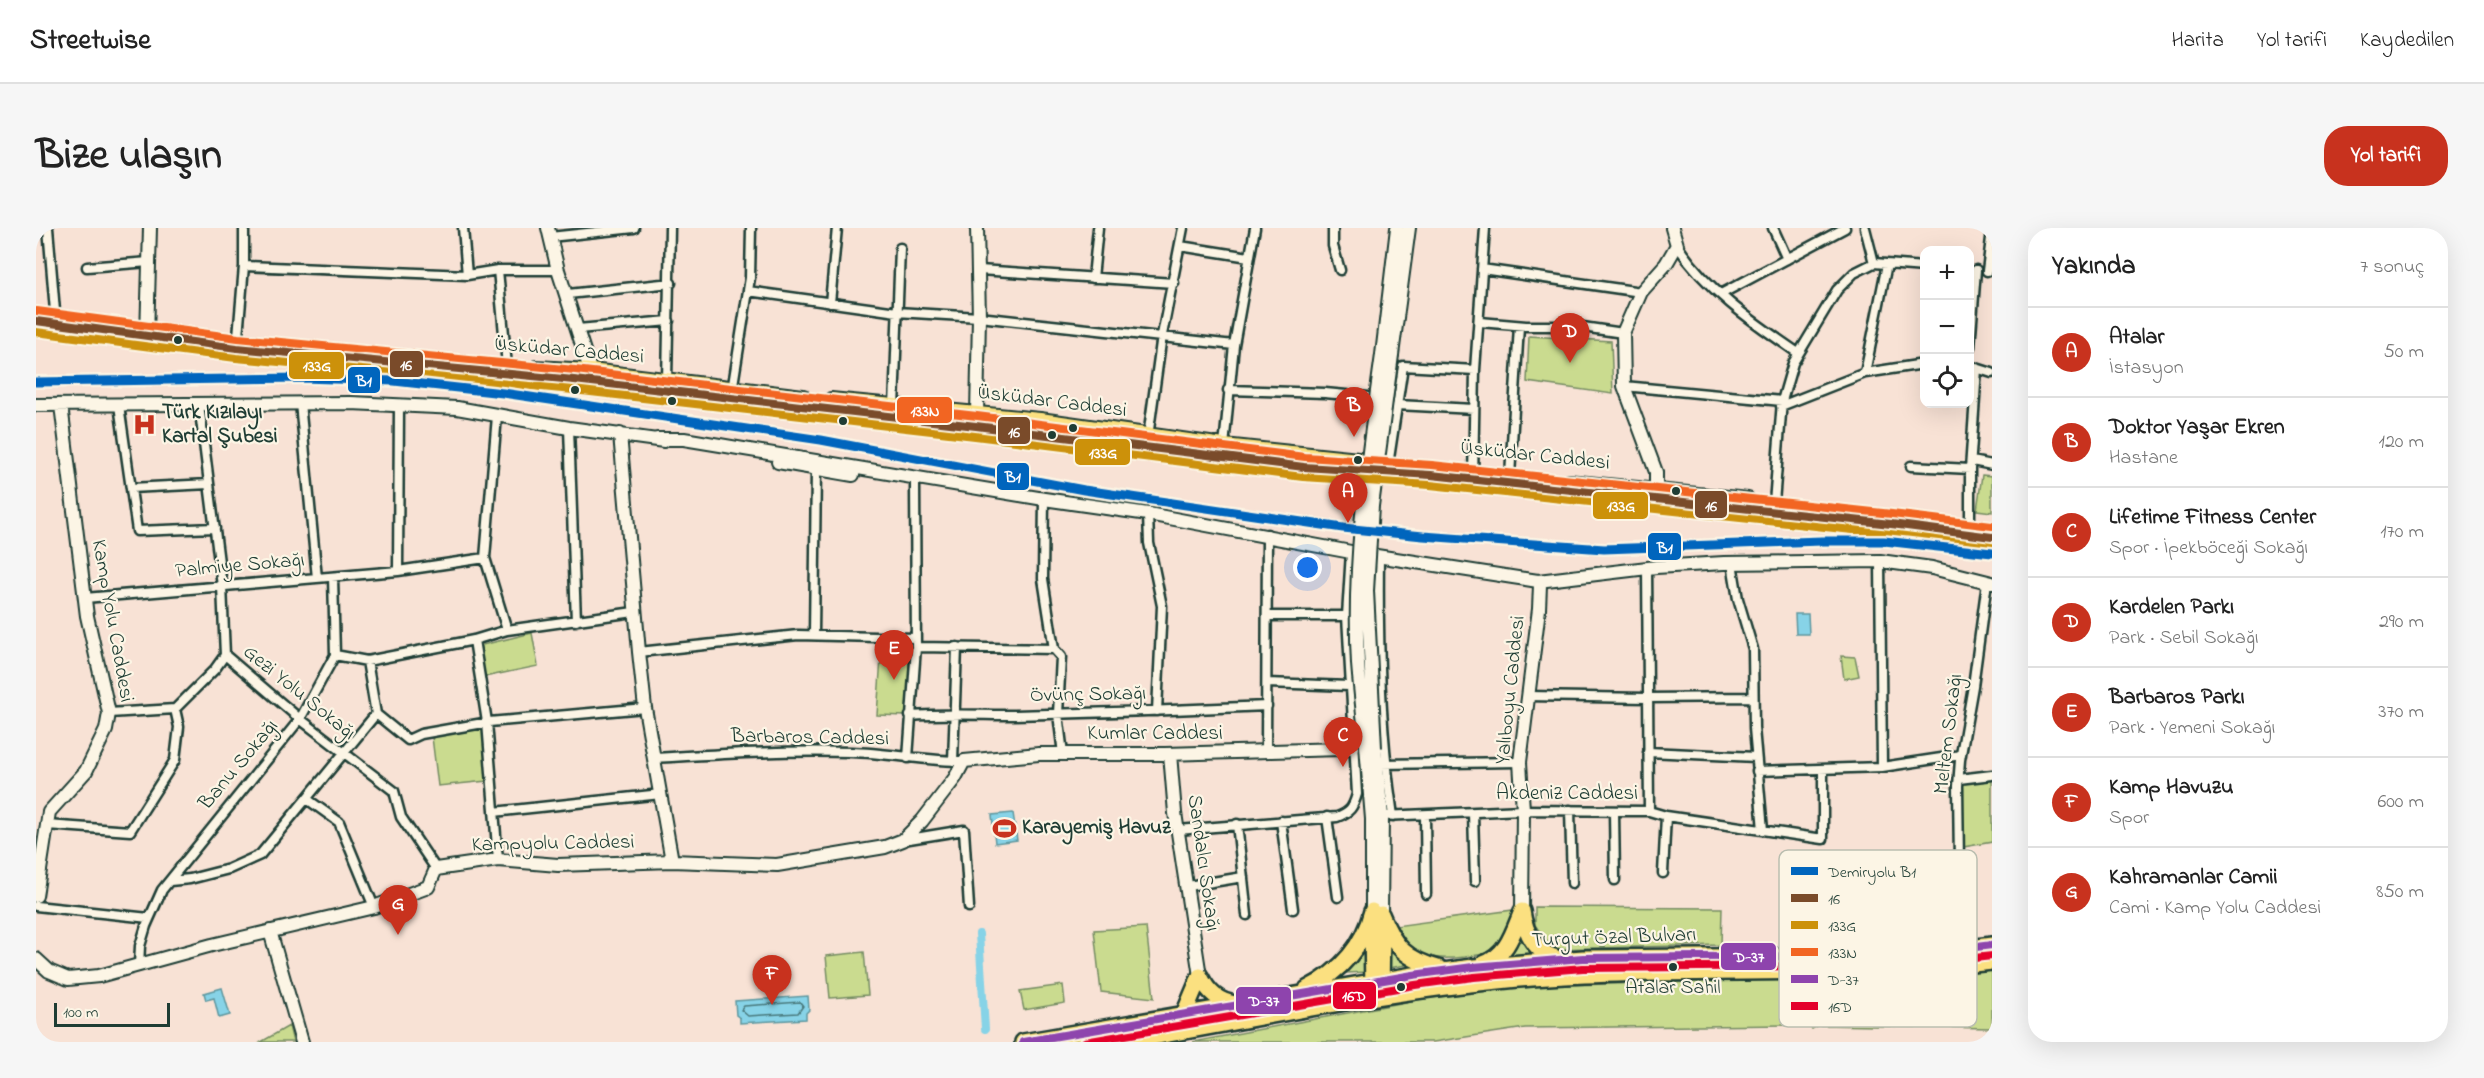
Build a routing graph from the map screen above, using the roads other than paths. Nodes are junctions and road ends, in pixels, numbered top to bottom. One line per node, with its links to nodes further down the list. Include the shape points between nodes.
1 (48, 228): 53 (street)
2 (150, 228): 28 (street)
3 (244, 228): 31 (street)
4 (463, 228): 41 (street)
5 (634, 228): 22 (street)
6 (670, 228): 43 (street)
7 (751, 228): 45 (street)
8 (837, 228): 49 (street)
9 (977, 228): 37 (street)
10 (1098, 228): 42 (street)
11 (1183, 228): 24 (street)
12 (1255, 228): 26 (street)
13 (1333, 228): 38 (street)
14 (1396, 228): 65 (street)
15 (1409, 228): 65 (street)
16 (1485, 228): 34 (street)
17 (1672, 228): 23 (street)
18 (1773, 228): 27 (street)
19 (1845, 228): 27 (street)
20 (1865, 228): 29 (street)
21 (1992, 230): 40 (street)
22 (549, 232): 36 (street)
23 (1677, 245): 46 (street); 48 (street, via 1692,268)
24 (1180, 246): 26 (street); 44 (street)
25 (900, 248): 50 (street)
26 (1249, 257): 63 (street)
27 (1787, 259): 48 (street)
28 (149, 262): 32 (street); 59 (street)
29 (1874, 262): 30 (street); 64 (street, via 1854,273 1837,291)
30 (1887, 264): 33 (street); 70 (street)
31 (244, 266): 41 (street); 62 (street)
32 (87, 267)
33 (1920, 267)
34 (1482, 269): 46 (street); 56 (street)
35 (498, 270): 36 (street); 41 (street); 67 (street)
36 (558, 270): 47 (street)
37 (979, 270): 42 (street); 52 (street)
38 (1340, 270)
39 (1974, 270): 40 (street)
40 (1990, 271)
41 (467, 275)
42 (1093, 278): 44 (street)
43 (671, 283): 47 (street); 55 (street)
44 (1174, 283): 61 (street)
45 (748, 291): 49 (street); 76 (street)
46 (1641, 292): 60 (street)
47 (568, 294): 58 (street)
48 (1721, 294): 64 (street)
49 (830, 303): 50 (street)
50 (897, 312): 52 (street); 85 (street)
51 (36, 314): 53 (main road, Üsküdar Caddesi)
52 (979, 317): 61 (street); 89 (street)
53 (56, 320): 54 (main road, Üsküdar Caddesi); 59 (main road, Üsküdar Caddesi)
54 (36, 321)
55 (669, 321): 58 (street); 73 (street)
56 (1480, 322): 57 (street); 69 (street)
57 (1519, 326): 60 (street, via 1576,326); 101 (street)
58 (578, 328): 72 (street)
59 (147, 333): 62 (main road, Üsküdar Caddesi)
60 (1623, 333): 74 (street)
61 (1162, 335): 63 (street); 93 (street)
62 (237, 344): 67 (main road, Üsküdar Caddesi); 72 (main road, Üsküdar Caddesi)
63 (1234, 345): 75 (street)
64 (1798, 352): 79 (street)
65 (1387, 355): 158 (street, bridge, via 1362,517 1358,596 1358,664)
66 (1920, 365): 70 (street)
67 (507, 366): 72 (main road, Üsküdar Caddesi)
68 (1974, 368): 71 (street)
69 (1475, 370): 77 (street, via 1403,366); 87 (street)
70 (1865, 373): 79 (street)
71 (1992, 373)
72 (593, 377): 73 (main road, Üsküdar Caddesi); 76 (main road, Üsküdar Caddesi)
73 (667, 381): 76 (main road, Üsküdar Caddesi)
74 (1624, 386): 79 (street); 105 (street, via 1656,472)
75 (1228, 390): 77 (street, via 1325,393); 94 (street)
76 (731, 394): 85 (main road, Üsküdar Caddesi); 89 (main road, Üsküdar Caddesi)
77 (1397, 402): 87 (street); 98 (street)
78 (300, 403): 80 (street); 84 (street); 122 (street)
79 (1781, 403): 107 (street)
80 (199, 404): 83 (street); 103 (street, Gezi Yolu Sokağı)
81 (36, 405): 82 (street)
82 (61, 405): 83 (street); 126 (street, Kamp Yolu Caddesi)
83 (119, 405): 104 (street)
84 (399, 405): 88 (street, via 457,408); 120 (street)
85 (894, 407): 89 (main road, Üsküdar Caddesi)
86 (1972, 408): 95 (street)
87 (1474, 409): 100 (street)
88 (497, 416): 90 (street); 116 (street)
89 (976, 420): 93 (main road, Üsküdar Caddesi)
90 (569, 428): 91 (street); 130 (street)
91 (620, 434): 92 (street); 127 (street)
92 (657, 440): 99 (street); 106 (street, via 684,439)
93 (1147, 441): 94 (main road, Üsküdar Caddesi); 98 (main road, Üsküdar Caddesi, via 1304,467)
94 (1224, 446): 98 (main road, Üsküdar Caddesi)
95 (1971, 465): 96 (street); 97 (street); 111 (street)
96 (1992, 465)
97 (1911, 466)
98 (1388, 467): 100 (main road, Üsküdar Caddesi)
99 (816, 470): 102 (street); 132 (street)
100 (1473, 476): 101 (main road, Üsküdar Caddesi); 105 (main road, Üsküdar Caddesi)
101 (1510, 476): 105 (main road, Üsküdar Caddesi)
102 (915, 483): 106 (street); 134 (street)
103 (209, 484): 104 (street); 109 (street, Gezi Yolu Sokağı)
104 (131, 488): 109 (street, via 137,531)
105 (1656, 495): 107 (main road, Üsküdar Caddesi)
106 (1044, 499): 108 (street); 136 (street, via 1043,579)
107 (1773, 507): 111 (main road, Üsküdar Caddesi)
108 (1148, 514): 112 (street); 149 (street, via 1149,543 1162,606)
109 (215, 528): 125 (street, Gezi Yolu Sokağı)
110 (1992, 529): 111 (main road, Üsküdar Caddesi)
111 (1970, 530): 113 (main road, Üsküdar Caddesi)
112 (1267, 534): 114 (street); 128 (street)
113 (1992, 537)
114 (1351, 552): 115 (street); 129 (street)
115 (1379, 556): 123 (street); 170 (street)
116 (485, 558): 120 (street, Palmiye Sokağı); 131 (street)
117 (1880, 561): 118 (street); 124 (street, via 1932,568); 171 (street)
118 (1732, 563): 119 (street); 144 (street, via 1753,649)
119 (1647, 568): 123 (street); 145 (street)
120 (398, 571): 121 (street, Palmiye Sokağı)
121 (333, 577): 122 (street, Palmiye Sokağı); 139 (street)
122 (316, 578): 125 (street, Palmiye Sokağı)
123 (1538, 581): 143 (street, Yalıboyu Caddesi, via 1539,609)
124 (1989, 583): 164 (street, Meltem Sokağı)
125 (222, 586): 126 (street, Palmiye Sokağı); 138 (street, Gezi Yolu Sokağı)
126 (85, 598): 150 (street, Kamp Yolu Caddesi)
127 (634, 612): 130 (street); 137 (street)
128 (1267, 616): 129 (street); 141 (street)
129 (1347, 616): 142 (street)
130 (576, 621): 131 (street)
131 (507, 630): 133 (street)
132 (814, 635): 134 (street); 137 (street)
133 (474, 640): 140 (street); 156 (street)
134 (916, 642): 135 (street); 154 (street)
135 (957, 647): 136 (street); 152 (street)
136 (1054, 649): 153 (street, via 1060,657)
137 (639, 652): 147 (street)
138 (225, 655): 148 (street); 155 (street, Gezi Yolu Sokağı)
139 (335, 655): 140 (street); 155 (street, Banu Sokağı)
140 (367, 661): 151 (street)
141 (1267, 683): 142 (street); 146 (street)
142 (1349, 686): 157 (street)
143 (1527, 696): 145 (street); 168 (street, Yalıboyu Caddesi)
144 (1753, 697): 145 (street); 165 (street)
145 (1647, 698): 160 (street)
146 (1266, 706): 149 (street, Övünç Sokağı); 159 (street)
147 (645, 708): 156 (street); 166 (street)
148 (175, 709): 150 (street); 190 (street, via 179,727 175,760 130,831)
149 (1157, 711): 153 (street, Övünç Sokağı)
150 (109, 713): 190 (street, Kamp Yolu Caddesi, via 106,730 86,771 49,812)
151 (376, 714): 156 (street, via 408,740); 161 (street)
152 (954, 714): 153 (street, Övünç Sokağı); 154 (street, Övünç Sokağı); 169 (street)
153 (1058, 714): 162 (street)
154 (910, 716): 167 (street)
155 (300, 719): 161 (street, Gezi Yolu Sokağı); 201 (street, Banu Sokağı)
156 (487, 722): 182 (street)
157 (1353, 747): 159 (street, Kumlar Caddesi); 187 (street, via 1357,794 1353,807 1347,813)
158 (1371, 747): 170 (street); 213 (street)
159 (1266, 752): 163 (street, Kumlar Caddesi)
160 (1648, 752): 165 (street); 181 (street)
161 (343, 753): 177 (street); 197 (street, Gezi Yolu Sokağı, via 394,791 401,817)
162 (1063, 754): 163 (street, Kumlar Caddesi); 169 (street, Kumlar Caddesi)
163 (1170, 754): 191 (street, Sandalcı Sokağı)
164 (1961, 755): 171 (street); 175 (street, Meltem Sokağı)
165 (1756, 757): 173 (street)
166 (654, 758): 167 (street, Barbaros Caddesi, via 759,751 854,752); 176 (street)
167 (908, 758): 169 (street, Barbaros Caddesi)
168 (1520, 762): 170 (street); 178 (street, Yalıboyu Caddesi)
169 (959, 763): 193 (street, via 955,778)
170 (1381, 764): 184 (street)
171 (1881, 767): 172 (street)
172 (1823, 770): 173 (street); 192 (street, Akdeniz Caddesi, via 1823,839)
173 (1757, 771): 192 (street)
174 (1992, 776): 175 (street)
175 (1959, 779): 194 (street, Meltem Sokağı)
176 (661, 794): 182 (street); 196 (street)
177 (307, 799): 201 (street, via 260,855 229,869); 209 (street, via 339,822)
178 (1523, 810): 179 (street, Akdeniz Caddesi); 183 (street, Akdeniz Caddesi); 212 (street, Yalıboyu Caddesi)
179 (1570, 810): 180 (street, Akdeniz Caddesi); 203 (street)
180 (1614, 811): 181 (street, Akdeniz Caddesi); 200 (street)
181 (1649, 811): 186 (street, Akdeniz Caddesi)
182 (494, 812): 195 (street)
183 (1473, 813): 185 (street, Akdeniz Caddesi); 202 (street)
184 (1388, 816): 185 (street, Akdeniz Caddesi); 213 (street)
185 (1425, 816): 205 (street)
186 (1666, 816): 192 (street, Akdeniz Caddesi); 198 (street)
187 (1327, 817): 188 (street); 207 (street)
188 (1281, 821): 189 (street); 211 (street)
189 (1237, 824): 191 (street); 199 (street)
190 (47, 825): 206 (street, Kamp Yolu Caddesi)
191 (1178, 830): 204 (street, Sandalcı Sokağı)
192 (1763, 830)
193 (903, 840): 196 (street, via 885,847 777,865); 210 (street, via 964,830)
194 (1959, 850)
195 (498, 860): 196 (street, Kampyolu Caddesi, via 558,865); 197 (street, Kampyolu Caddesi)
196 (672, 861)
197 (436, 869): 209 (street, via 428,887)
198 (1663, 873)
199 (1243, 877): 204 (street); 214 (street)
200 (1615, 880)
201 (170, 881): 215 (street, Banu Sokağı)
202 (1475, 881)
203 (1572, 883)
204 (1188, 886): 228 (street, Sandalcı Sokağı)
205 (1426, 894)
206 (36, 896)
207 (1338, 897)
208 (36, 906): 215 (street)
209 (374, 907): 216 (street)
210 (969, 907)
211 (1293, 909)
212 (1522, 911): 221 (highway, via 1525,927 1540,951); 225 (highway, via 1499,956)
213 (1377, 912): 226 (highway, via 1407,955 1417,962); 229 (highway); 230 (highway, via 1357,948 1340,968)
214 (1247, 915)
215 (149, 918): 224 (street, Banu Sokağı)
216 (270, 931): 224 (street); 234 (street)
217 (1992, 945): 218 (highway, Turgut Özal Bulvarı)
218 (1977, 947)
219 (1779, 955): 221 (highway, Turgut Özal Bulvarı)
220 (36, 959): 224 (street, via 68,979 99,976)
221 (1561, 959): 225 (highway, Turgut Özal Bulvarı)
222 (1992, 962): 223 (highway, Turgut Özal Bulvarı)
223 (1977, 963)
224 (139, 965)
225 (1473, 967): 226 (highway, Turgut Özal Bulvarı)
226 (1448, 970): 229 (highway, Turgut Özal Bulvarı)
227 (1779, 971): 231 (highway, Turgut Özal Bulvarı, via 1550,977)
228 (1200, 976): 232 (highway, via 1213,995); 233 (highway)
229 (1377, 982): 230 (highway, Turgut Özal Bulvarı); 231 (highway)
230 (1297, 995): 232 (highway, Turgut Özal Bulvarı)
231 (1377, 998): 236 (highway, Turgut Özal Bulvarı)
232 (1240, 1005): 233 (highway, Turgut Özal Bulvarı)
233 (1184, 1014): 235 (highway, Turgut Özal Bulvarı)
234 (302, 1042)
235 (1023, 1042)
236 (1123, 1042)

